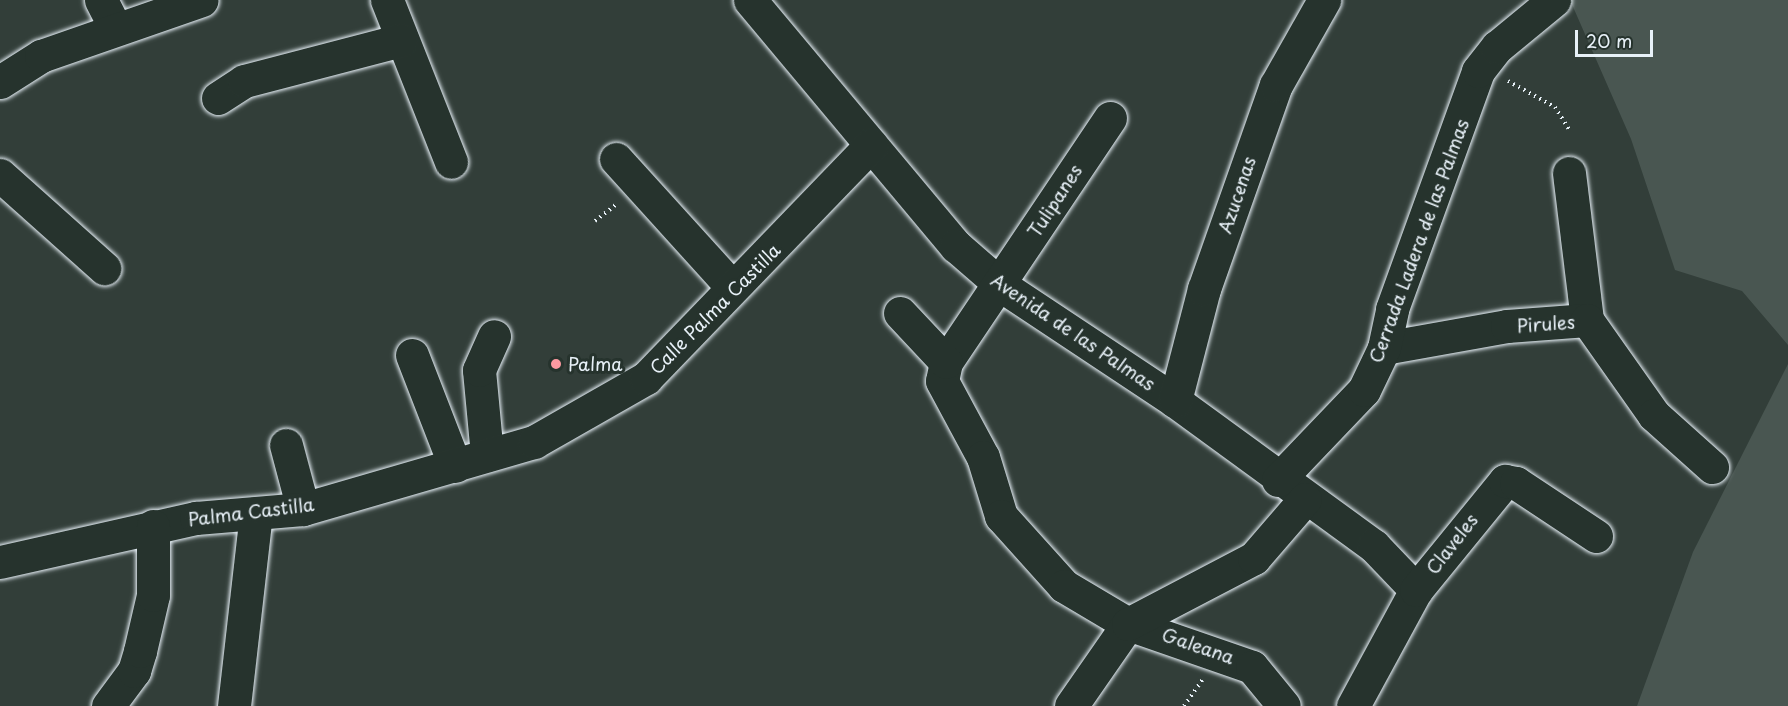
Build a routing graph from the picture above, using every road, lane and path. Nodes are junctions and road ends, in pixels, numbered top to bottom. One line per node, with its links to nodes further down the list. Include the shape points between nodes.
1 (202, 0): 6 (street)
2 (387, 0): 7 (street)
3 (750, 0): 13 (street, Avenida de las Palmas)
4 (1324, 0): 27 (street, Azucenas, via 1276,85 1204,289)
5 (1554, 0): 8 (street, Cerrada Ladera de las Palmas, via 1497,47)
6 (107, 13): 9 (street)
7 (401, 40): 10 (street, via 244,81); 15 (street)
8 (1480, 68): 12 (path, via 1555,107); 24 (street, Cerrada Ladera de las Palmas, via 1392,309)
9 (0, 82)
10 (218, 98)
11 (1110, 117): 19 (street, Tulipanes)
12 (1570, 131)
13 (871, 146): 19 (street, Avenida de las Palmas, via 956,246); 20 (street, Calle Palma Castilla)
14 (616, 159): 20 (street)
15 (451, 162)
16 (1569, 173): 22 (street)
17 (0, 176): 18 (street)
18 (104, 268)
19 (1002, 286): 26 (street, Tulipanes); 27 (street, Avenida de las Palmas)
20 (732, 287): 28 (street, Calle Palma Castilla, via 646,378)
21 (900, 313): 26 (street)
22 (1587, 320): 24 (street, Pirules, via 1508,326); 32 (street, Pirules, via 1654,415)
23 (494, 336): 30 (street, via 479,370)
24 (1384, 348): 33 (street, Cerrada Ladera de las Palmas, via 1349,411)
25 (412, 356): 31 (street)
26 (946, 362): 41 (street, Galeana, via 942,381 947,398 982,457 1001,516 1064,586)
27 (1175, 401): 33 (street, Avenida de las Palmas)
28 (534, 442): 30 (street, Palma Castilla)
29 (286, 445): 35 (street)
30 (487, 455): 31 (street, Palma Castilla)
31 (455, 466): 35 (street, Palma Castilla)
32 (1712, 467)
33 (1278, 480): 34 (street, Avenida de las Palmas)
34 (1305, 499): 40 (street, Avenida de las Palmas, via 1374,546); 41 (street, via 1254,558)
35 (303, 509): 36 (street, Palma Castilla)
36 (256, 513): 37 (street, Palma Castilla); 43 (street)
37 (153, 526): 39 (street, Palma Castilla); 42 (street, via 153,595 140,651 134,671)
38 (1596, 536): 40 (street, Claveles, via 1516,483 1505,481)
39 (0, 562)
40 (1416, 590): 46 (street, Claveles)
41 (1128, 624): 44 (street); 45 (street, Galeana, via 1220,651 1252,667 1269,681)
42 (108, 706)
43 (234, 706)
44 (1071, 706)
45 (1284, 706)
46 (1353, 706)

